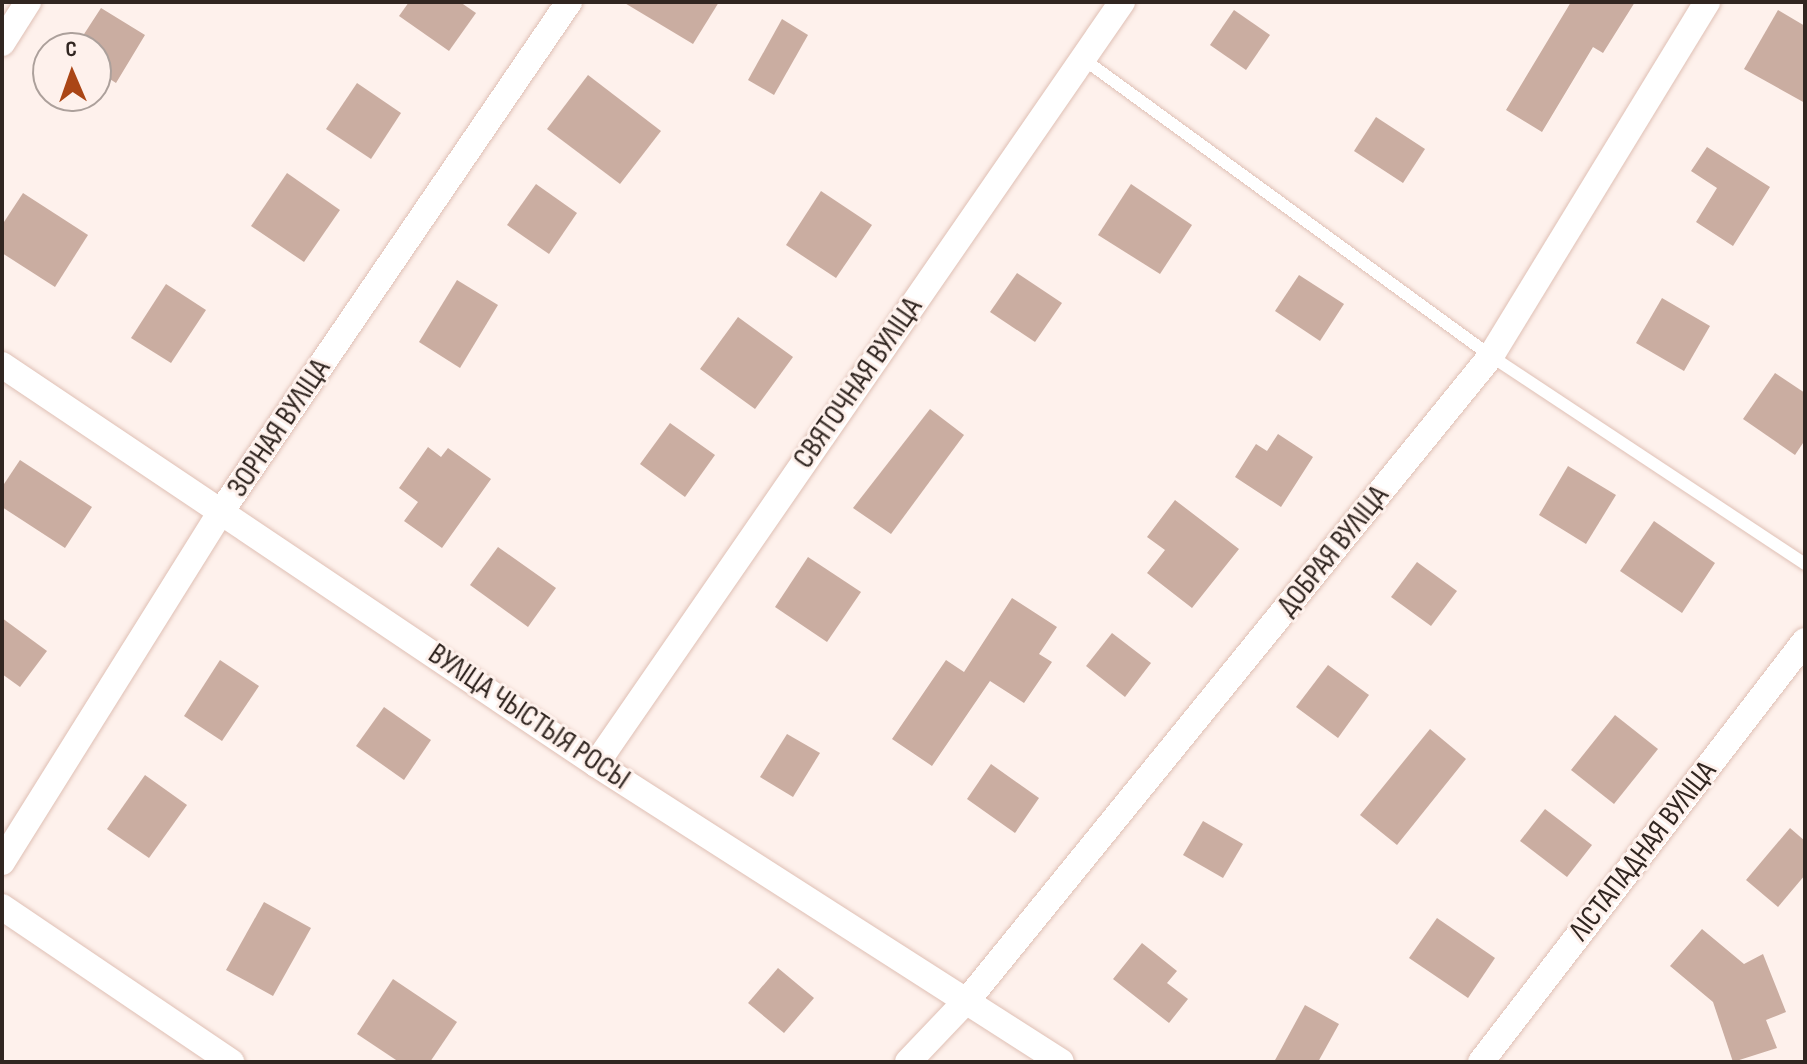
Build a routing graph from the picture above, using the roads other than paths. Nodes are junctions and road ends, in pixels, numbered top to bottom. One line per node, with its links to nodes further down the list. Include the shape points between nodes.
1 (28, 2): 5 (street)
2 (569, 2): 9 (street, ЗОРНАЯ ВУЛІЦА)
3 (1122, 2): 6 (street, СВЯТОЧНАЯ ВУЛІЦА)
4 (1707, 2): 7 (street, ДОБРАЯ ВУЛІЦА)
5 (2, 43)
6 (1082, 58): 7 (lane); 12 (street, СВЯТОЧНАЯ ВУЛІЦА)
7 (1491, 356): 10 (lane); 15 (street, ДОБРАЯ ВУЛІЦА)
8 (2, 365): 9 (street, ВУЛІЦА ЧЫСТЫЯ РОСЫ)
9 (223, 509): 12 (street, ВУЛІЦА ЧЫСТЫЯ РОСЫ); 13 (street, ЗОРНАЯ ВУЛІЦА)
10 (1805, 564)
11 (1805, 641): 19 (street, ЛІСТАПАДНАЯ ВУЛІЦА)
12 (596, 764): 15 (street, ВУЛІЦА ЧЫСТЫЯ РОСЫ)
13 (2, 862)
14 (2, 907): 16 (street)
15 (970, 997): 17 (street, ДОБРАЯ ВУЛІЦА); 18 (street, ВУЛІЦА ЧЫСТЫЯ РОСЫ)
16 (231, 1062)
17 (908, 1062)
18 (1061, 1062)
19 (1481, 1062)

